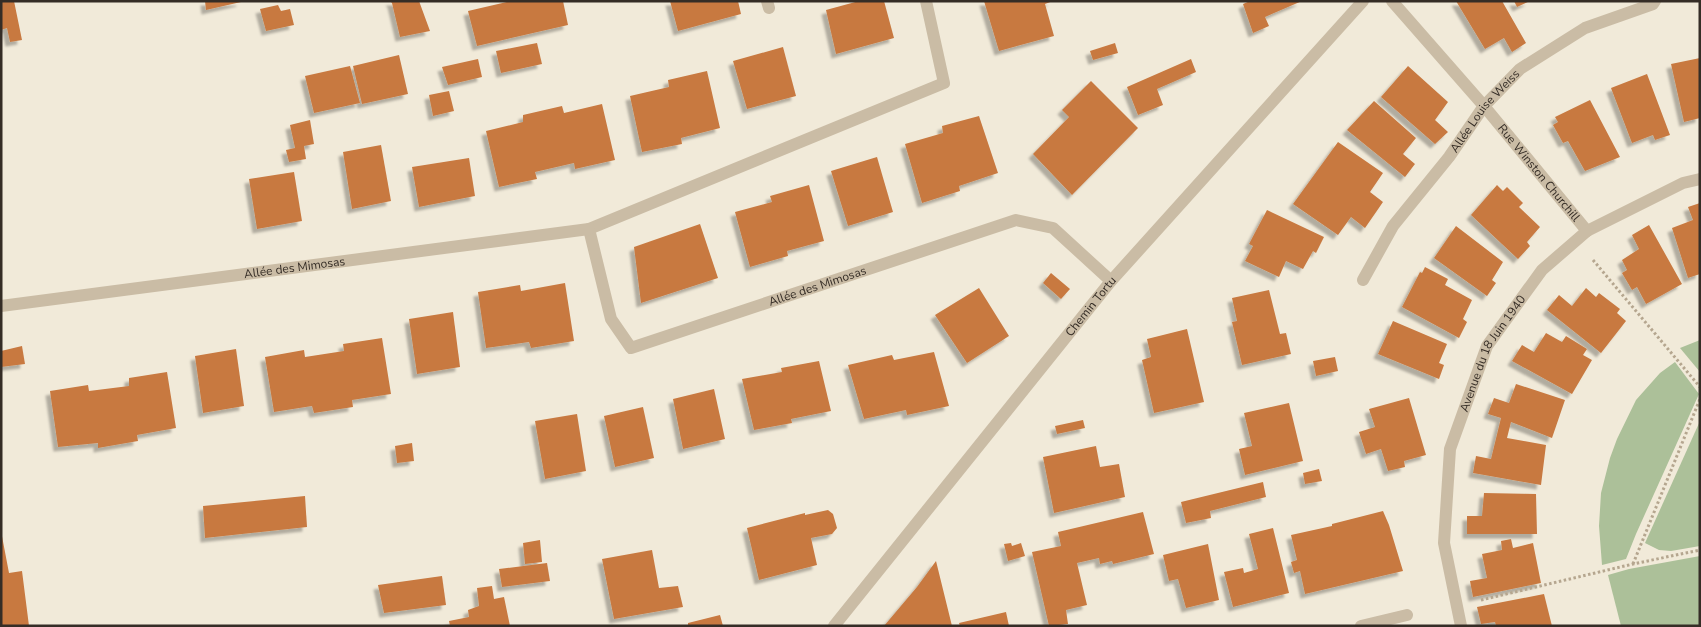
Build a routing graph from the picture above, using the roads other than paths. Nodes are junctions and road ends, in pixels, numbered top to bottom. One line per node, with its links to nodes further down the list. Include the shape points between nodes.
1 (926, 1): 7 (street, Allée des Mimosas, via 944,83)
2 (1363, 1): 10 (street, Chemin Tortu)
3 (1392, 1): 5 (street, Rue Winston Churchill)
4 (1655, 1): 5 (street, Allée Louise Weiss, via 1585,28 1520,69)
5 (1484, 106): 8 (street, Rue Winston Churchill); 9 (street, Allée Louise Weiss, via 1449,157 1393,226)
6 (1700, 179): 8 (street, Avenue du 18 Juin 1940, via 1683,183)
7 (589, 228): 10 (street, Allée des Mimosas, via 611,319 631,348 1016,220 1052,228); 11 (street, Allée des Mimosas)
8 (1587, 231): 15 (street, Avenue du 18 Juin 1940, via 1542,270 1487,346 1450,450 1444,543)
9 (1363, 280)
10 (1111, 281): 13 (street, Chemin Tortu)
11 (1, 306)
12 (1407, 615): 14 (street)
13 (834, 626)
14 (1361, 626)
15 (1461, 626)

